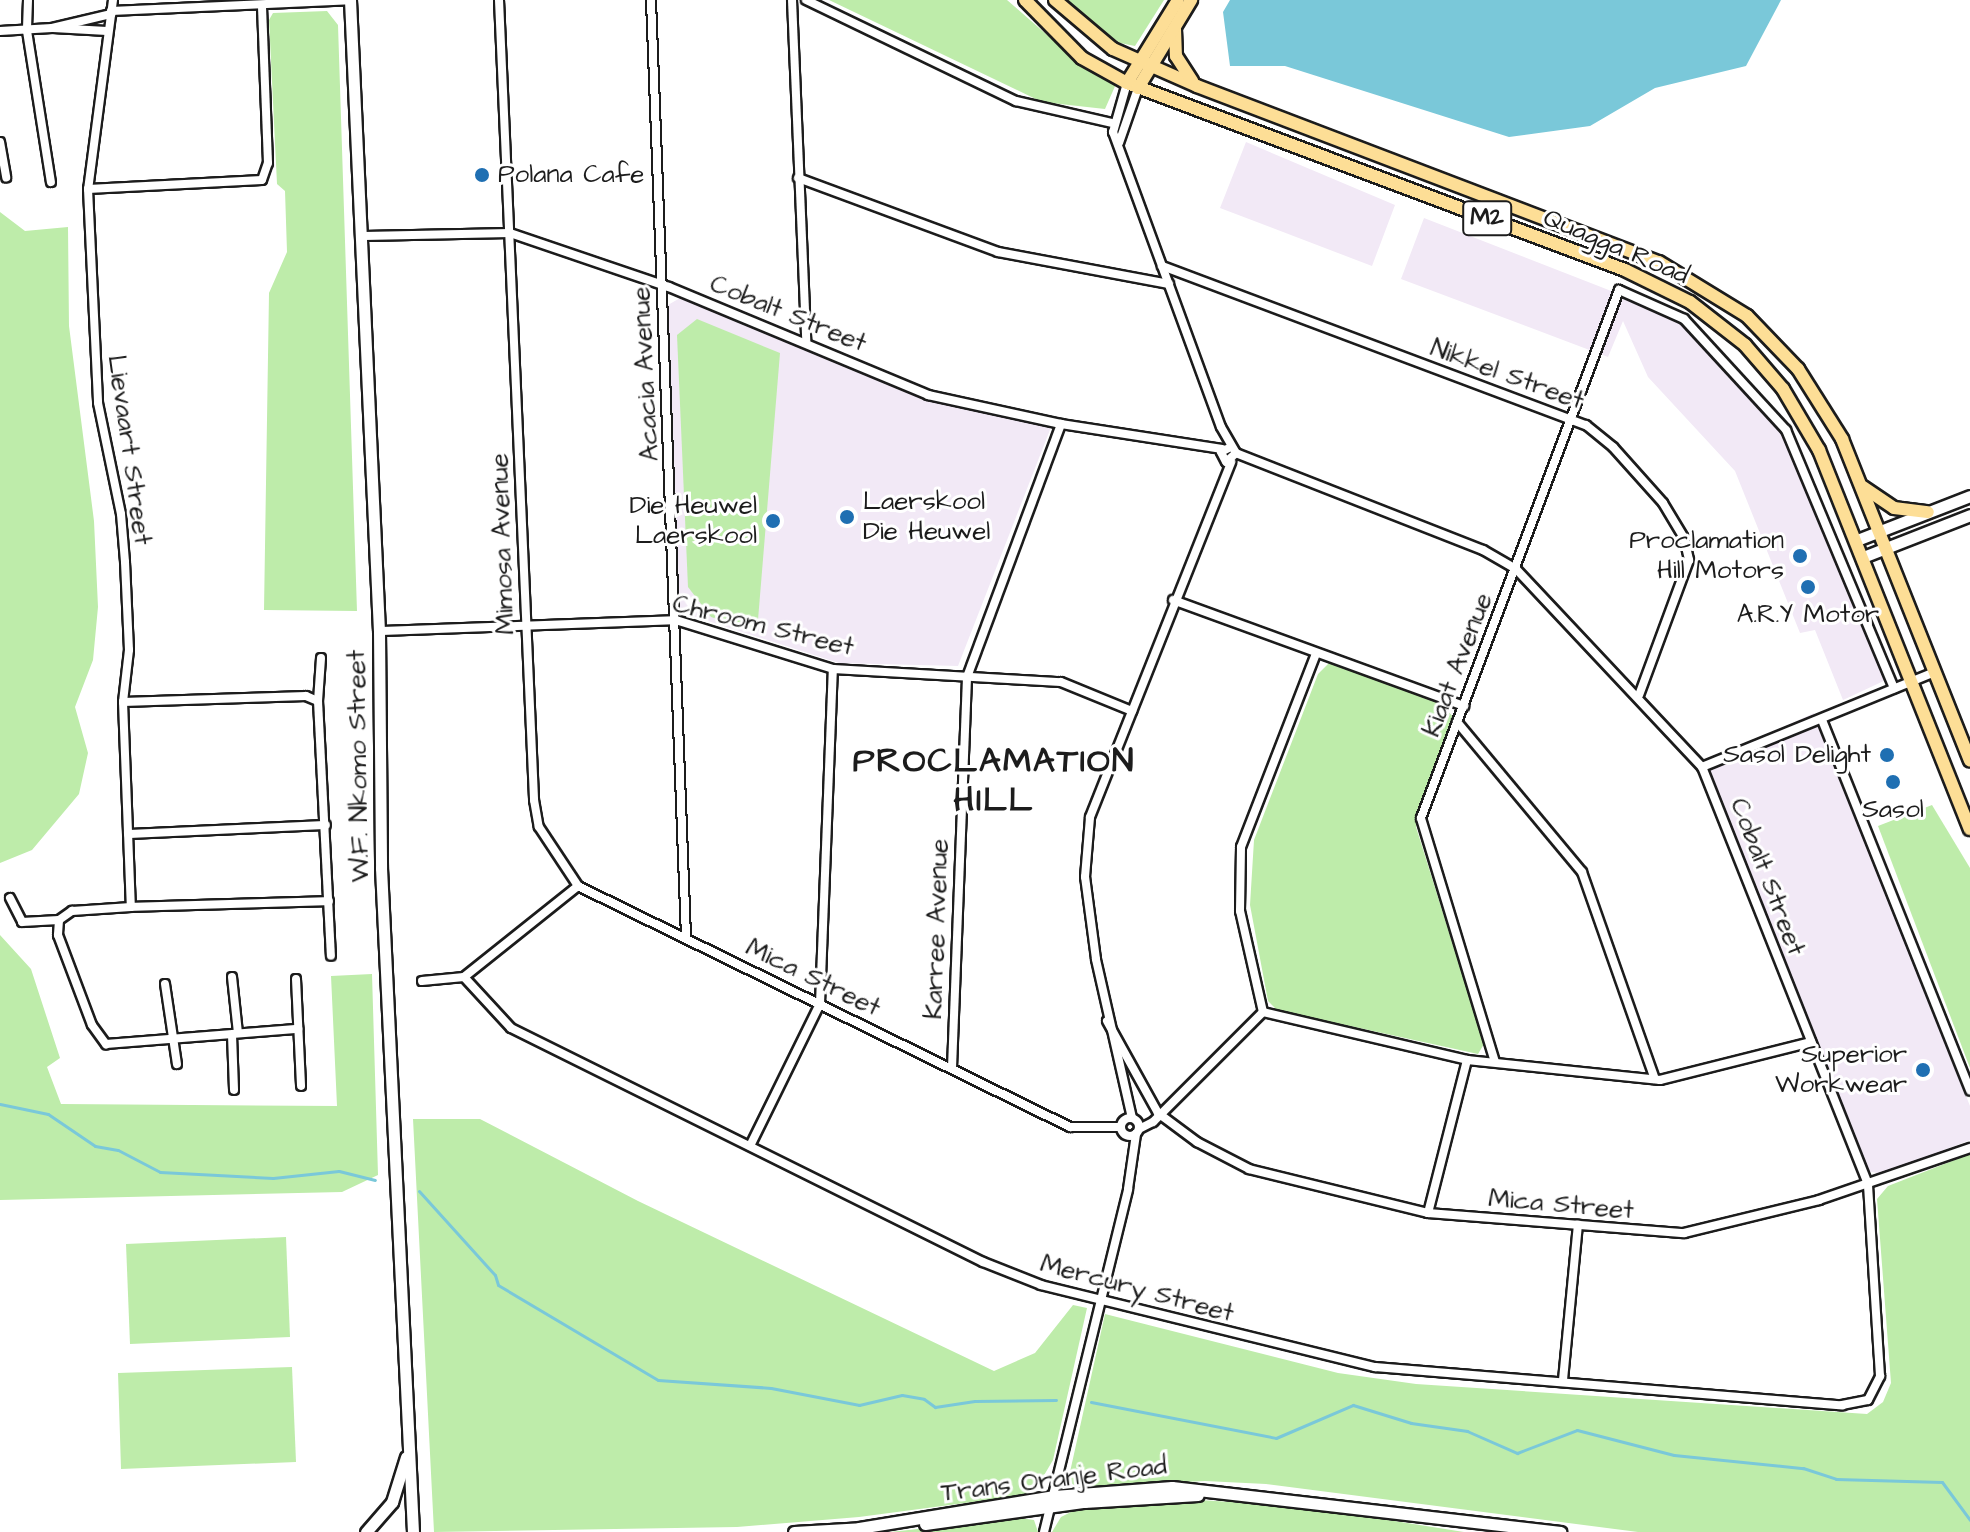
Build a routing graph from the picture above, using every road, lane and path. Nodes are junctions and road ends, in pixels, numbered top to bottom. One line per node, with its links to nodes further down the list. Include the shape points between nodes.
1 (28, 0): 17 (street)
2 (113, 0): 13 (street, Lievaart Street)
3 (350, 0): 12 (street); 30 (main road, W.F. Nkomo Street)
4 (499, 0): 29 (street, Mimosa Avenue)
5 (651, 0): 32 (street, Acacia Avenue)
6 (792, 0): 26 (street)
7 (806, 0): 22 (street, via 1016,101)
8 (1025, 0): 20 (main road, Quagga Road / M2, via 1082,58)
9 (1055, 0): 19 (main road, Quagga Road / M2, via 1097,38)
10 (1178, 0): 19 (main road)
11 (1191, 0): 14 (main road)
12 (262, 5): 13 (street); 28 (street, via 268,163 262,180)
13 (111, 12): 15 (street); 18 (street, Lievaart Street)
14 (1177, 22): 19 (main road); 21 (main road, via 1176,56)
15 (52, 28): 17 (street); 18 (street)
16 (0, 31): 17 (street)
17 (27, 31): 27 (street)
18 (107, 31): 28 (street, Lievaart Street)
19 (1144, 62): 20 (main road); 21 (main road, Quagga Road / M2)
20 (1133, 85): 22 (street); 24 (street); 43 (main road, Quagga Road / M2, via 1625,270 1690,302 1745,345 1783,389 1819,450)
21 (1197, 86): 38 (main road, Quagga Road / M2, via 1696,280 1747,316 1798,369 1830,415)
22 (1112, 123): 24 (street)
23 (0, 142): 25 (street)
24 (1119, 143): 31 (street)
25 (6, 177)
26 (798, 178): 33 (street, via 998,252); 34 (street)
27 (51, 182)
28 (88, 189): 60 (street, Lievaart Street, via 97,392 125,562 129,650)
29 (510, 233): 30 (street, Cobalt Street); 32 (street, Cobalt Street); 49 (street, Mimosa Avenue)
30 (364, 236): 50 (main road, W.F. Nkomo Street)
31 (1162, 266): 33 (street); 35 (street, Nikkel Street)
32 (662, 284): 34 (street, Cobalt Street); 48 (street, Acacia Avenue)
33 (1169, 284): 37 (street)
34 (806, 341): 36 (street, Cobalt Street, via 928,395)
35 (1573, 421): 46 (street, Kiaat Avenue); 57 (street, Kiaat Avenue, via 1613,300 1622,289 1684,319 1786,430); 58 (street, Nikkel Street, via 1613,447 1663,503 1684,538 1686,575)
36 (1061, 424): 37 (street, Cobalt Street); 55 (street, Karree Avenue)
37 (1228, 455): 46 (street, Cobalt Street, via 1483,550); 47 (street)
38 (1861, 485): 40 (main road, via 1894,508); 42 (main road, Quagga Road / M2)
39 (1970, 496): 40 (main road)
40 (1928, 512): 42 (main road)
41 (1970, 515): 44 (main road)
42 (1878, 532): 43 (main road); 44 (main road, Quagga Road / M2)
43 (1857, 540): 45 (main road, Quagga Road / M2)
44 (1884, 548): 45 (main road); 54 (main road, Quagga Road / M2)
45 (1863, 557): 56 (main road, Quagga Road / M2)
46 (1516, 569): 58 (street, Cobalt Street); 61 (street, Kiaat Avenue)
47 (1173, 600): 51 (street); 62 (street)
48 (676, 620): 49 (street, Chroom Street); 53 (street, Chroom Street); 75 (street, Acacia Avenue)
49 (527, 626): 50 (street, Chroom Street); 70 (street, Mimosa Avenue, via 536,815)
50 (379, 631): 107 (main road, W.F. Nkomo Street, via 381,868)
51 (1316, 654): 61 (street); 83 (street, via 1241,847 1240,911)
52 (321, 658): 59 (street)
53 (833, 669): 55 (street, Chroom Street); 82 (street)
54 (1935, 672): 56 (street); 65 (main road, Quagga Road / M2)
55 (967, 677): 62 (street, Chroom Street, via 1070,684); 92 (street, Karree Avenue)
56 (1912, 683): 57 (street); 68 (main road, Quagga Road / M2)
57 (1894, 688): 63 (street)
58 (1639, 695): 66 (street, Cobalt Street)
59 (318, 701): 60 (street, via 306,696); 67 (street)
60 (123, 702): 69 (street, Lievaart Street)
61 (1464, 706): 64 (street, Kiaat Avenue)
62 (1132, 711): 84 (street, via 1093,807 1086,864)
63 (1822, 720): 66 (street); 96 (street)
64 (1457, 722): 90 (street, Kiaat Avenue, via 1421,828); 93 (street, via 1582,872)
65 (1970, 760)
66 (1702, 767): 88 (street, Cobalt Street)
67 (326, 825): 69 (street); 72 (street)
68 (1970, 829)
69 (128, 834): 73 (street, Lievaart Street)
70 (578, 886): 75 (street, Mica Street); 78 (street)
71 (10, 898): 74 (street, via 22,922)
72 (329, 901): 73 (street); 76 (street)
73 (131, 907): 74 (street, via 72,911)
74 (59, 920): 87 (street, via 58,935 102,1041)
75 (686, 938): 82 (street, Mica Street)
76 (331, 956)
77 (232, 977): 86 (street)
78 (464, 977): 80 (street); 99 (street, Mercury Street, via 511,1028)
79 (296, 979): 85 (street)
80 (422, 981)
81 (165, 984): 87 (street)
82 (820, 1004): 92 (street, Mica Street); 99 (street)
83 (1263, 1012): 89 (street); 97 (street)
84 (1107, 1021): 97 (street); 98 (street)
85 (298, 1029): 86 (street); 94 (street)
86 (235, 1034): 87 (street); 95 (street)
87 (174, 1039): 91 (street)
88 (1811, 1042): 93 (street); 101 (street, Cobalt Street)
89 (1467, 1060): 90 (street); 102 (street)
90 (1495, 1062): 93 (street)
91 (177, 1064)
92 (952, 1068): 98 (street, Mica Street, via 1070,1127)
93 (1655, 1079)
94 (301, 1086)
95 (234, 1090)
96 (1970, 1090)
97 (1158, 1113): 98 (street, via 1151,1123); 102 (street, Mica Street, via 1197,1142 1249,1169)
98 (1131, 1126): 104 (street, via 1134,1154)
99 (750, 1146): 104 (street, Mercury Street, via 1012,1276)
100 (1970, 1148): 101 (street, Mica Street)
101 (1868, 1184): 103 (street, Mica Street, via 1705,1230 1662,1233); 106 (street, Cobalt Street, via 1880,1376)
102 (1428, 1213): 103 (street, Mica Street)
103 (1578, 1225): 105 (street)
104 (1102, 1298): 105 (street, Mercury Street, via 1343,1362); 108 (street)
105 (1563, 1380): 106 (street, Mercury Street, via 1842,1405 1863,1403)
106 (1873, 1395)
107 (409, 1445): 109 (main road, via 392,1502); 110 (main road, W.F. Nkomo Street)
108 (1053, 1502): 111 (main road, Trans Oranje Road); 112 (street); 113 (main road, Trans Oranje Road, via 1254,1493)
109 (366, 1532)
110 (413, 1532)
111 (794, 1532)
112 (1044, 1532)
113 (1560, 1532)

